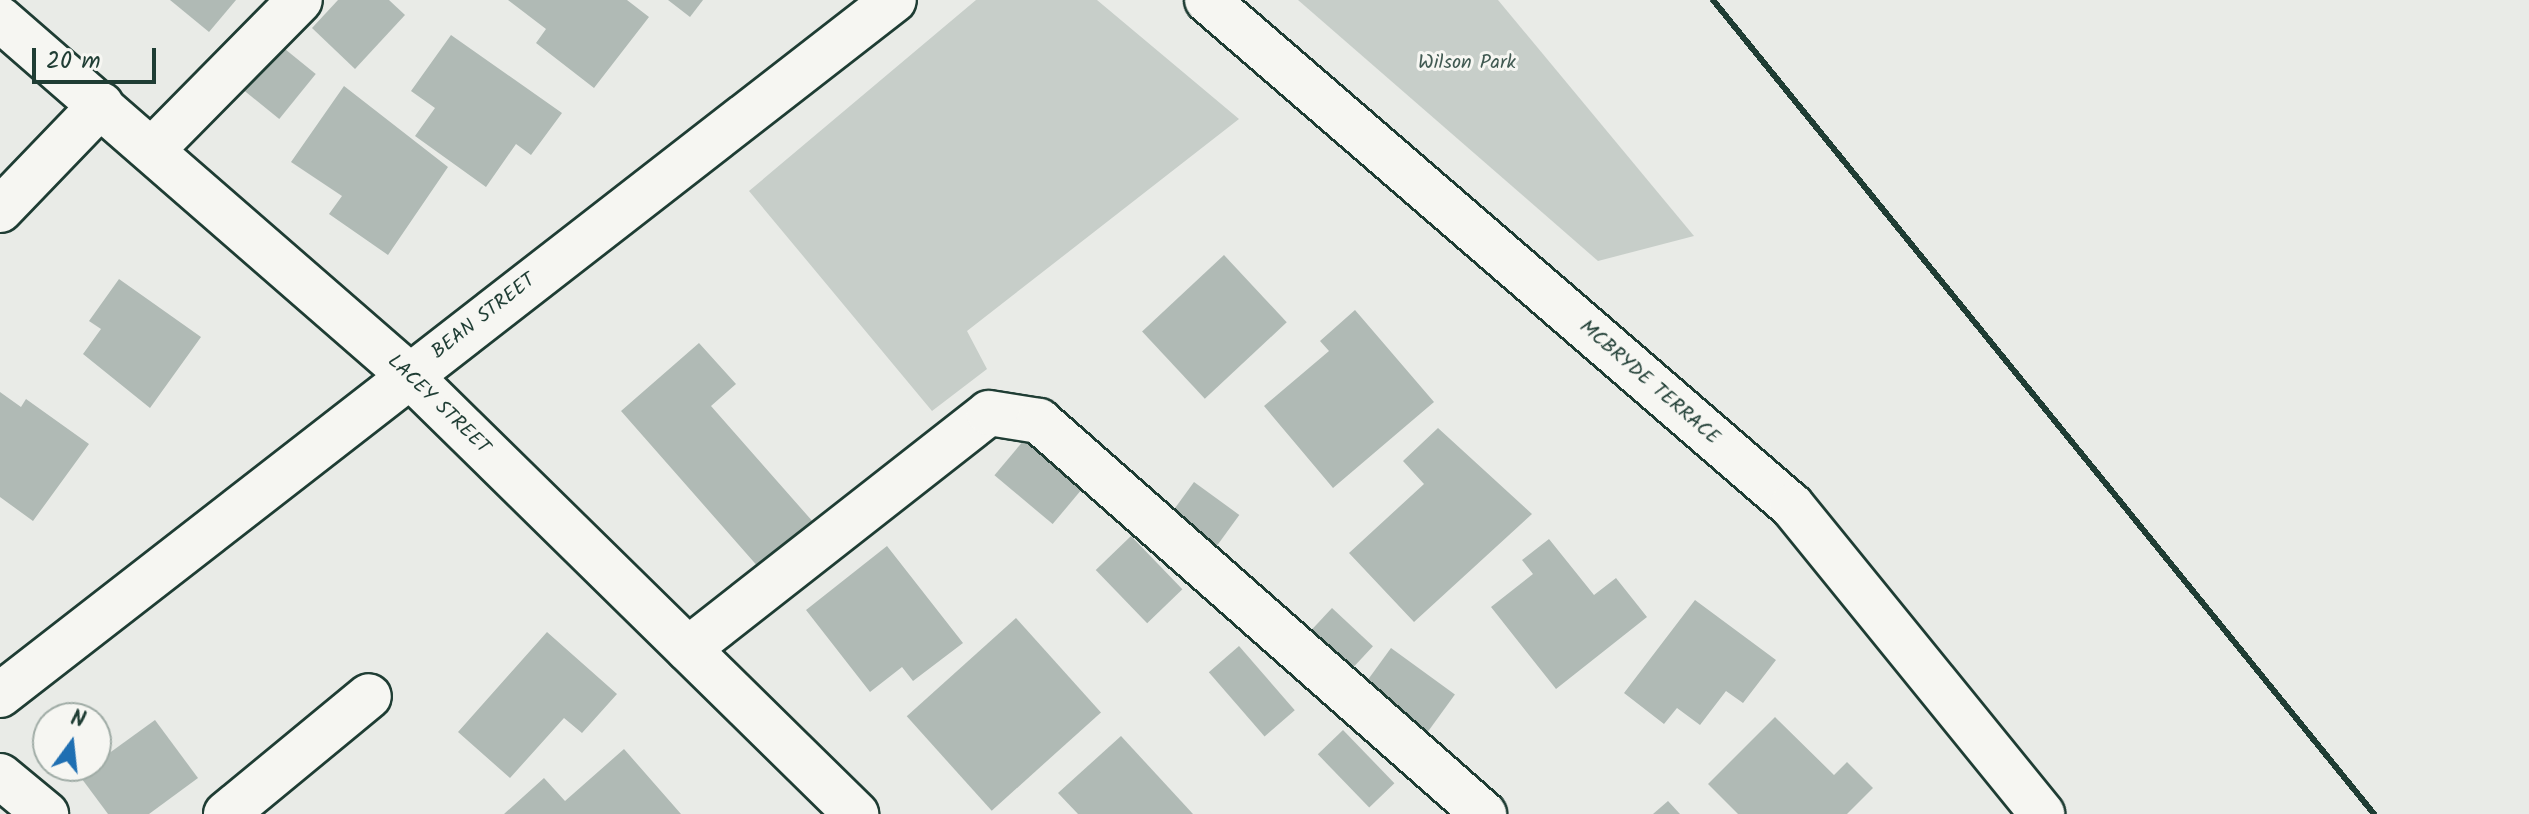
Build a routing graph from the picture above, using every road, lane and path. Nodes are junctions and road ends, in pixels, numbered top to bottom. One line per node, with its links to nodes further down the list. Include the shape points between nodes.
1 (300, 0): 6 (street)
2 (894, 0): 8 (street, BEAN STREET)
3 (1207, 0): 17 (street, MCBRYDE TERRACE, via 1792,506)
4 (0, 19): 5 (street, LACEY STREET)
5 (101, 105): 6 (street, LACEY STREET); 7 (street)
6 (153, 149): 8 (street, LACEY STREET)
7 (0, 210)
8 (409, 375): 9 (street, LACEY STREET); 10 (street, BEAN STREET)
9 (688, 649): 15 (street, LACEY STREET); 16 (street, via 989,413 1039,421)
10 (0, 695)
11 (369, 696): 14 (street)
12 (0, 776): 13 (street)
13 (46, 814)
14 (226, 814)
15 (856, 814)
16 (1484, 814)
17 (2042, 814)

